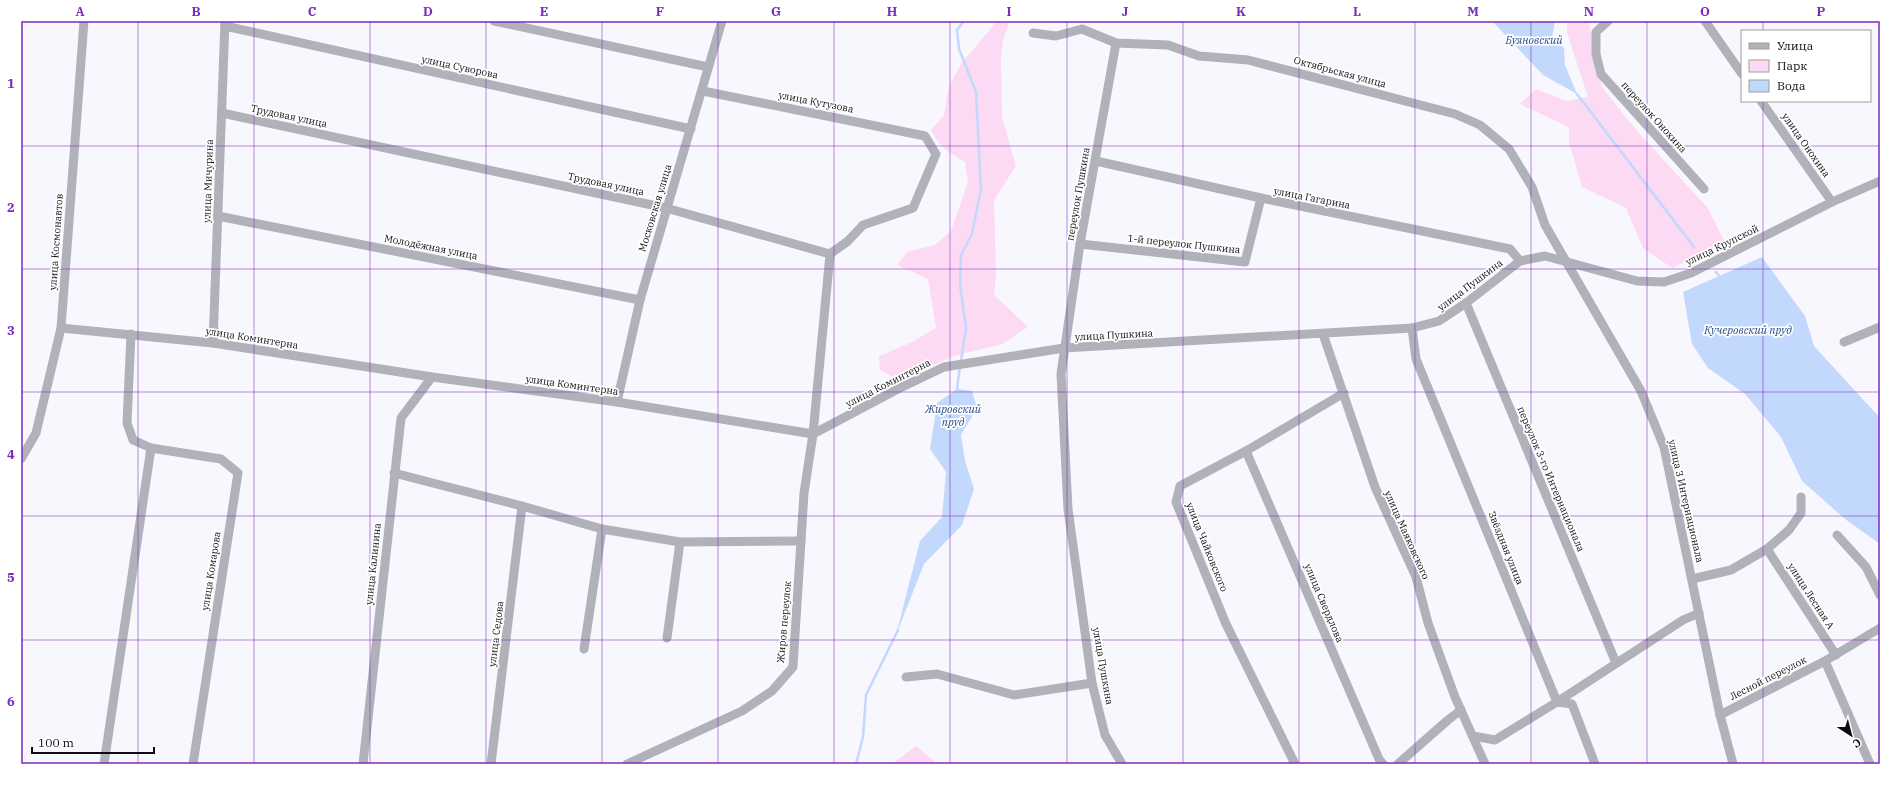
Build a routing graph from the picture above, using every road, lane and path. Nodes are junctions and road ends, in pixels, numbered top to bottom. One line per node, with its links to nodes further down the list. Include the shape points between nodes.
1 (84, 21): 29 (street, улица Космонавтов)
2 (494, 21): 9 (street)
3 (722, 21): 9 (street, Московская улица)
4 (1608, 21): 17 (street, переулок Онохина, via 1596,32 1596,54 1601,74)
5 (1705, 21): 10 (street)
6 (225, 24): 13 (street, улица Мичурина); 14 (street, улица Суворова)
7 (1033, 33): 8 (street, Октябрьская улица, via 1056,36 1082,30)
8 (1116, 43): 15 (street, переулок Пушкина); 25 (street, Октябрьская улица, via 1168,45 1199,56 1248,60 1455,114 1480,125 1509,149 1532,187 1545,225)
9 (708, 67): 11 (street, Московская улица)
10 (1741, 73)
11 (703, 91): 14 (street, Московская улица); 23 (street, улица Кутузова, via 925,136 936,154 913,208 863,225 848,241)
12 (1762, 102): 19 (street, улица Онохина)
13 (222, 113): 20 (street, Трудовая улица); 21 (street, улица Мичурина)
14 (691, 129): 20 (street, Московская улица)
15 (1096, 161): 18 (street, улица Гагарина); 22 (street, переулок Пушкина)
16 (1880, 181): 19 (street, улица Крупской)
17 (1704, 189)
18 (1261, 198): 22 (street, 1-й переулок Пушкина, via 1245,262); 24 (street, улица Гагарина, via 1510,249)
19 (1832, 202): 25 (street, улица Крупской, via 1691,273 1664,282 1637,282)
20 (666, 208): 23 (street, Трудовая улица); 26 (street, Московская улица)
21 (218, 216): 26 (street, Молодёжная улица); 34 (street, улица Мичурина)
22 (1080, 244): 35 (street, переулок Пушкина)
23 (830, 254): 39 (street)
24 (1520, 261): 25 (street, улица Пушкина, via 1545,256); 27 (street, улица Пушкина)
25 (1566, 261): 51 (street, улица 3 Интернационала, via 1641,391 1664,447)
26 (640, 300): 38 (street, Московская улица)
27 (1466, 303): 30 (street, улица Пушкина, via 1439,321); 59 (street, переулок 3-го Интернационала)
28 (1880, 327): 33 (street)
29 (61, 328): 31 (street, улица Коминтерна); 42 (street, улица Космонавтов, via 36,433)
30 (1412, 328): 32 (street, улица Пушкина); 62 (street, Звёздная улица, via 1416,358)
31 (131, 334): 34 (street, улица Коминтерна); 40 (street, улица Комарова, via 127,423 133,440)
32 (1324, 334): 35 (street, улица Пушкина); 37 (street, улица Маяковского)
33 (1844, 342)
34 (213, 343): 36 (street, улица Коминтерна)
35 (1064, 348): 39 (street, улица Коминтерна, via 944,367); 61 (street, улица Пушкина, via 1061,374 1068,509)
36 (432, 377): 38 (street, улица Коминтерна); 43 (street, улица Калинина, via 400,418)
37 (1344, 392): 41 (street, улица Чайковского); 63 (street, улица Маяковского, via 1375,487 1416,577 1428,623)
38 (617, 402): 39 (street, улица Коминтерна)
39 (813, 434): 48 (street, Жиров переулок, via 804,493)
40 (151, 448): 66 (street); 67 (street, улица Комарова, via 221,459 238,473)
41 (1246, 451): 72 (street, улица Чайковского, via 1180,486 1176,502 1226,624); 73 (street, улица Свердлова)
42 (21, 459)
43 (394, 473): 45 (street); 68 (street, улица Калинина)
44 (1801, 497): 50 (street, via 1800,513 1789,530)
45 (522, 506): 46 (street); 69 (street, улица Седова)
46 (602, 530): 49 (street); 56 (street)
47 (1837, 535): 52 (street, via 1866,567)
48 (801, 540): 49 (street); 70 (street, Жиров переулок, via 793,667 772,691 742,711)
49 (680, 542): 55 (street)
50 (1767, 549): 51 (street, via 1731,570); 57 (street, улица Лесная А)
51 (1692, 579): 53 (street, улица 3 Интернационала)
52 (1880, 595)
53 (1699, 613): 59 (street, via 1683,620); 64 (street, улица 3 Интернационала)
54 (1880, 628): 57 (street, Лесной переулок)
55 (667, 638)
56 (584, 649)
57 (1836, 655): 58 (street, Лесной переулок)
58 (1826, 661): 64 (street, Лесной переулок); 78 (street)
59 (1616, 663): 62 (street)
60 (906, 677): 61 (street, via 937,674 1014,695)
61 (1092, 683): 71 (street, улица Пушкина, via 1105,734)
62 (1557, 702): 65 (street, via 1495,740); 76 (street, via 1572,704)
63 (1461, 710): 65 (street, улица Маяковского); 74 (street)
64 (1720, 715): 77 (street, улица 3 Интернационала)
65 (1473, 736): 75 (street, улица Маяковского)
66 (104, 764)
67 (193, 764)
68 (363, 764)
69 (491, 764)
70 (627, 764)
71 (1122, 764)
72 (1295, 764)
73 (1383, 764)
74 (1398, 764)
75 (1486, 764)
76 (1595, 764)
77 (1733, 764)
78 (1870, 764)

